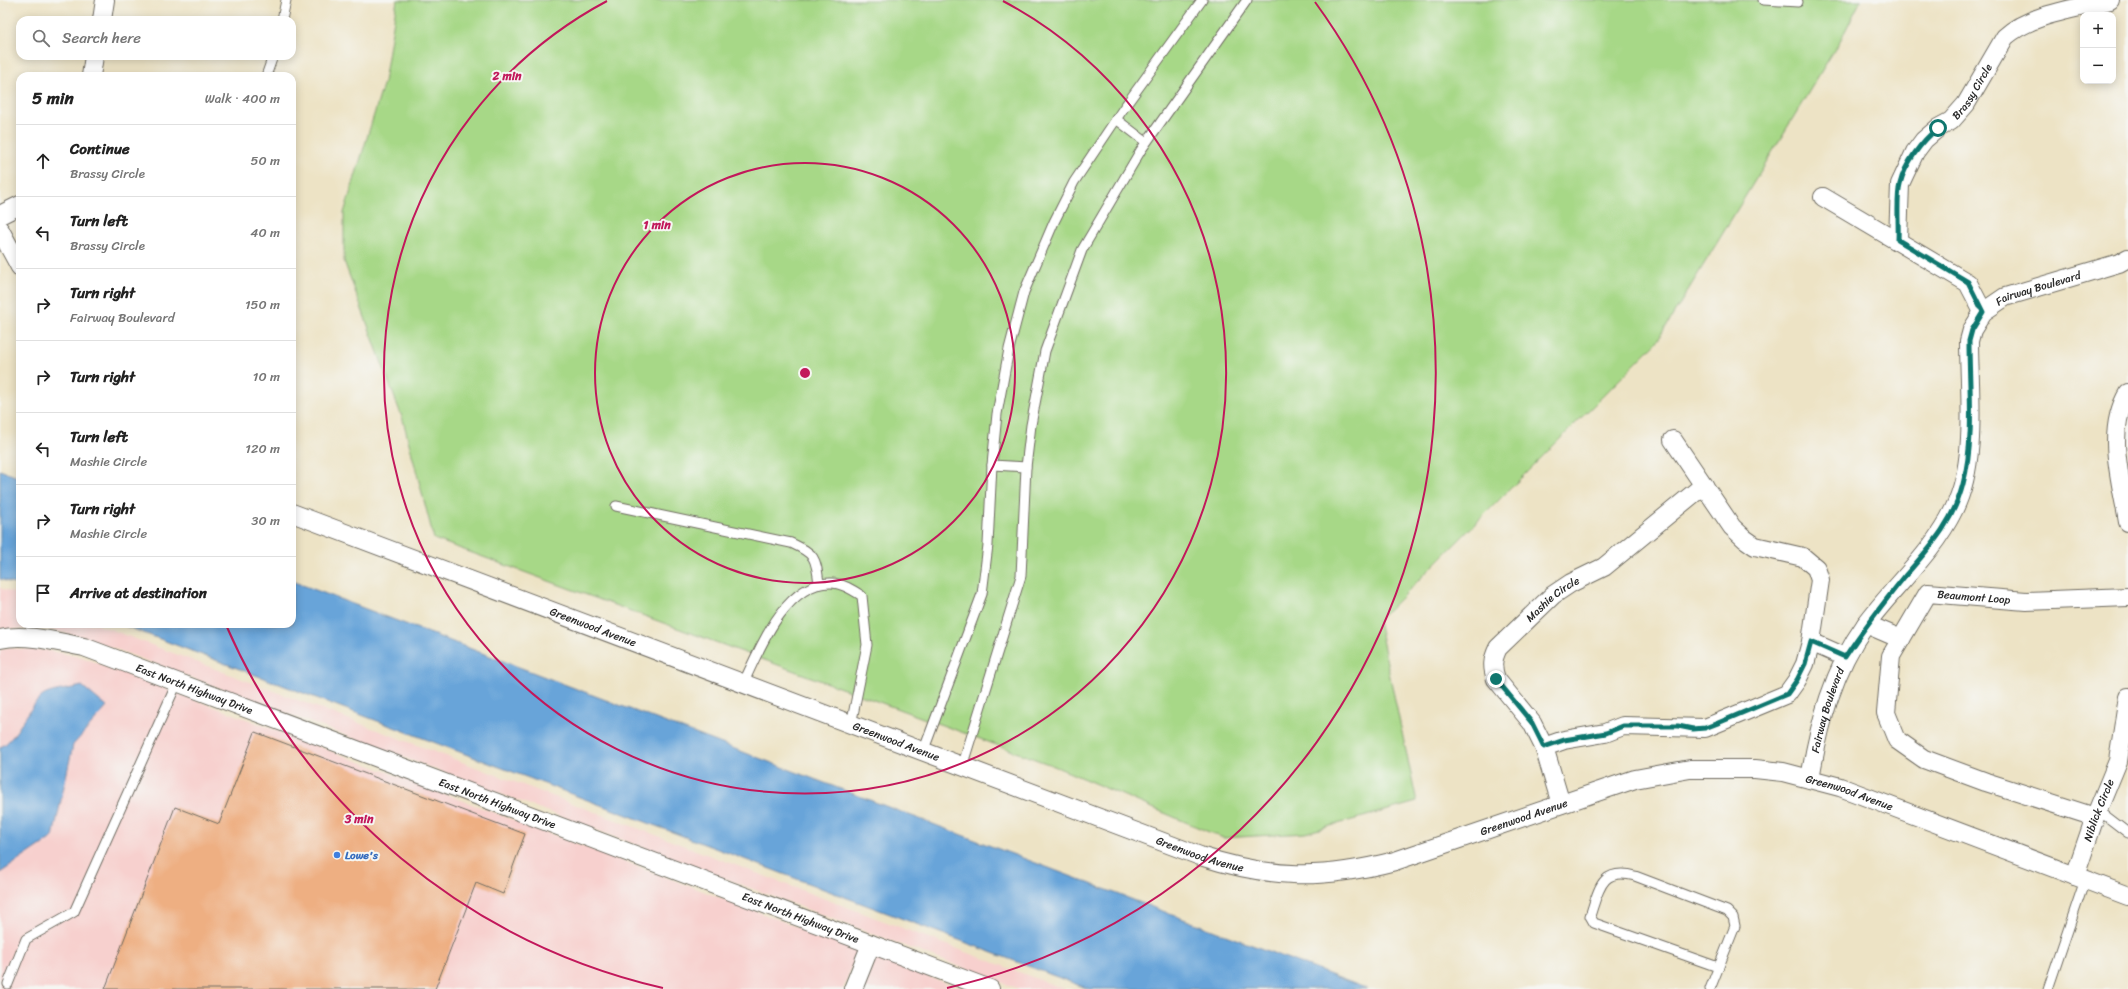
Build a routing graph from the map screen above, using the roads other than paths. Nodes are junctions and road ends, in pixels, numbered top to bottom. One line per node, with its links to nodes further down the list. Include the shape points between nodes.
1 (105, 0): 9 (street)
2 (286, 0): 10 (lane)
3 (1202, 0): 13 (lane)
4 (1247, 0): 14 (lane)
5 (1763, 0): 7 (lane)
6 (2110, 0): 8 (street, Brassy Circle)
7 (1798, 2)
8 (2075, 4): 19 (street, Brassy Circle, via 2028,22 2005,37 1966,104 1951,121 1924,140 1915,152 1900,184)
9 (103, 16)
10 (283, 16)
11 (272, 60): 12 (lane)
12 (267, 72)
13 (1116, 119): 14 (lane); 25 (lane, via 1074,182 1024,292 997,414)
14 (1146, 142): 26 (lane, via 1082,250 1045,351)
15 (1823, 196): 19 (street)
16 (16, 207): 17 (street)
17 (0, 215)
18 (0, 230): 20 (street)
19 (1898, 240): 22 (street, via 1968,282)
20 (13, 256)
21 (2128, 258): 22 (street, Fairway Boulevard, via 2119,263 2005,297)
22 (1983, 312): 33 (street, Fairway Boulevard, via 1972,330 1969,341 1968,461 1955,508 1938,538)
23 (2128, 393): 30 (street, via 2116,422 2115,440)
24 (1673, 440): 27 (street)
25 (992, 465): 26 (lane); 43 (lane, via 988,546 982,594)
26 (1026, 467): 44 (lane, via 1021,576)
27 (1704, 485): 36 (street, via 1732,526 1745,539 1755,546 1803,556 1816,568 1820,580); 42 (street, Mashie Circle, via 1604,567 1553,595 1498,648 1493,659 1496,679 1532,723)
28 (616, 506): 31 (lane, via 791,542 810,551 817,566)
29 (296, 515): 39 (street, Greenwood Avenue)
30 (2128, 522)
31 (819, 584): 39 (lane, via 794,598 772,624); 41 (lane, via 833,583 862,596 867,645)
32 (2128, 597): 34 (street, Beaumont Loop, via 2026,601 1928,593)
33 (1866, 624): 34 (street); 37 (street, Fairway Boulevard)
34 (1901, 639): 47 (street, Beaumont Loop, via 1891,656 1886,713 1897,740 1924,759 1986,782)
35 (0, 640): 38 (street, East North Highway Drive, via 46,640 84,648)
36 (1811, 642): 37 (street); 42 (street, via 1805,664 1787,694 1718,723 1693,729 1678,726 1623,726 1606,733 1564,740)
37 (1845, 657): 45 (street, Fairway Boulevard, via 1828,700)
38 (177, 683): 51 (street, East North Highway Drive); 53 (lane, via 74,912 26,939)
39 (743, 684): 41 (street, Greenwood Avenue)
40 (2128, 698): 47 (street, Niblick Circle, via 2118,761)
41 (851, 725): 43 (street, Greenwood Avenue)
42 (1544, 747): 46 (street, Mashie Circle)
43 (923, 752): 44 (street, Greenwood Avenue)
44 (962, 767): 46 (street, Greenwood Avenue, via 1236,868 1298,876 1358,871 1395,862)
45 (1810, 779): 46 (street, Greenwood Avenue, via 1783,772 1755,769 1690,769 1635,779); 49 (street, Greenwood Avenue, via 1840,787)
46 (1561, 804)
47 (2096, 814): 48 (lane); 49 (street, Niblick Circle)
48 (2128, 833)
49 (2080, 878): 50 (street, Greenwood Avenue); 57 (lane)
50 (2128, 896)
51 (871, 944): 54 (street); 55 (street, East North Highway Drive)
52 (1718, 967): 52 (lane, via 1594,923 1590,916 1600,886 1607,878 1621,872 1727,911 1733,917 1735,926); 56 (lane)
53 (8, 984)
54 (853, 989)
55 (990, 989)
56 (1710, 989)
57 (2048, 989)

